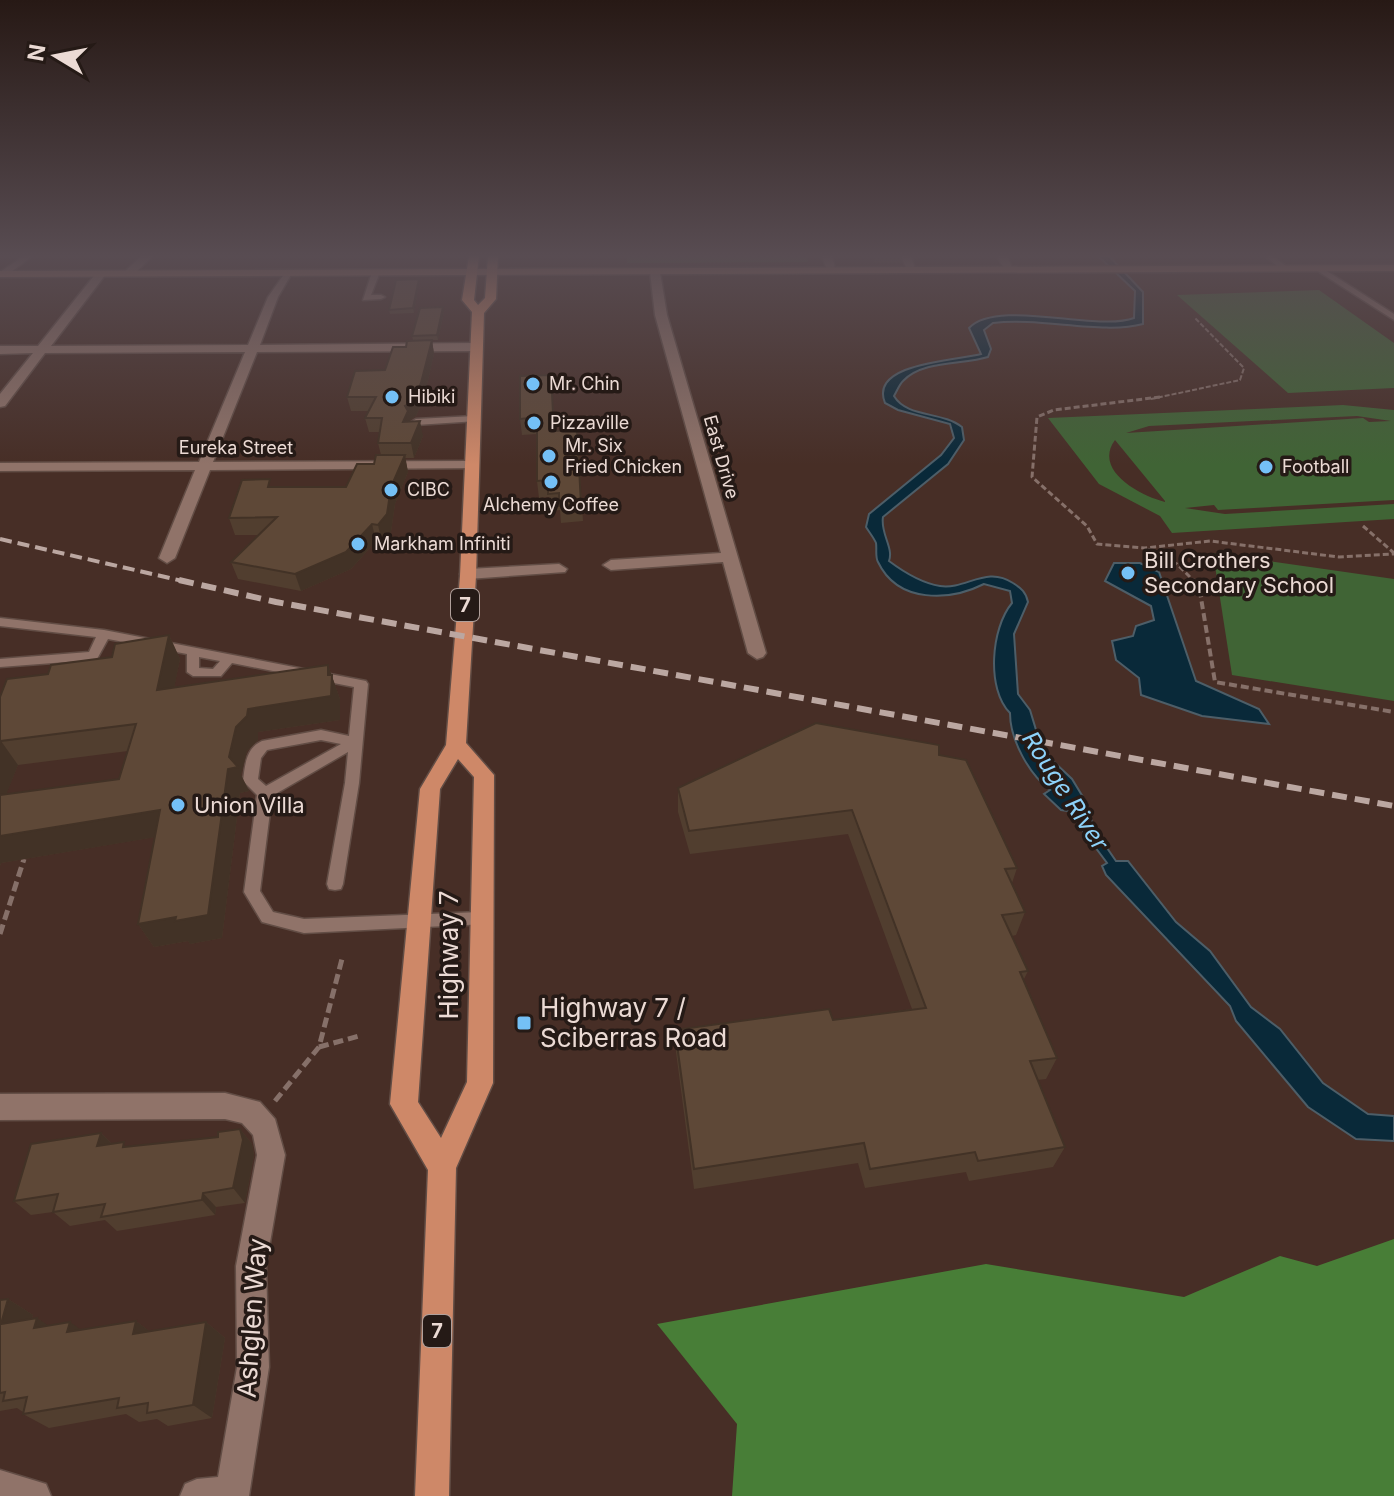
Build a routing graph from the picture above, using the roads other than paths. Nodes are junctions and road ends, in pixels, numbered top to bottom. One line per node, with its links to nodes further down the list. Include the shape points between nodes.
1 (61, 326): 7 (street)
2 (262, 326): 8 (street)
3 (477, 326): 5 (main road, Highway 7 / 7)
4 (664, 326): 15 (street, East Drive)
5 (476, 347): 8 (street); 10 (main road, Highway 7 / 7)
6 (0, 350): 7 (street)
7 (42, 350): 8 (street); 9 (street)
8 (253, 350): 14 (street)
9 (0, 403)
10 (474, 419): 11 (lane); 12 (main road, Highway 7 / 7)
11 (416, 422)
12 (471, 465): 14 (street, Eureka Street); 19 (main road, Highway 7 / 7)
13 (0, 467): 14 (street, Eureka Street)
14 (204, 467): 16 (street)
15 (731, 557): 17 (street); 23 (street, East Drive)
16 (167, 558)
17 (611, 565)
18 (559, 569): 19 (street)
19 (468, 574): 27 (main road, Highway 7 / 7)
20 (0, 622): 21 (lane)
21 (104, 634): 22 (lane); 25 (lane, via 93,656)
22 (193, 650): 24 (lane); 24 (lane, via 193,672 216,673)
23 (757, 653)
24 (230, 658): 26 (lane, via 361,684)
25 (0, 663)
26 (355, 742): 28 (lane); 28 (lane, via 321,735 262,746 250,781); 29 (lane)
27 (456, 745): 30 (main road, Highway 7 / 7, via 484,775); 31 (main road, Highway 7 / 7, via 430,789)
28 (265, 793): 31 (lane, via 252,892 268,917 304,926)
29 (335, 884)
30 (480, 919): 31 (lane); 33 (main road, Highway 7 / 7, via 480,1083)
31 (420, 923): 33 (main road, Highway 7 / 7, via 404,1104)
32 (0, 1107): 35 (street, Ashglen Way, via 225,1106 250,1111 265,1129 271,1155 251,1266 253,1367)
33 (442, 1167): 38 (main road, Highway 7 / 7)
34 (0, 1487): 36 (street)
35 (232, 1494): 37 (street, Ashglen Way)
36 (34, 1496)
37 (197, 1496)
38 (432, 1496)

